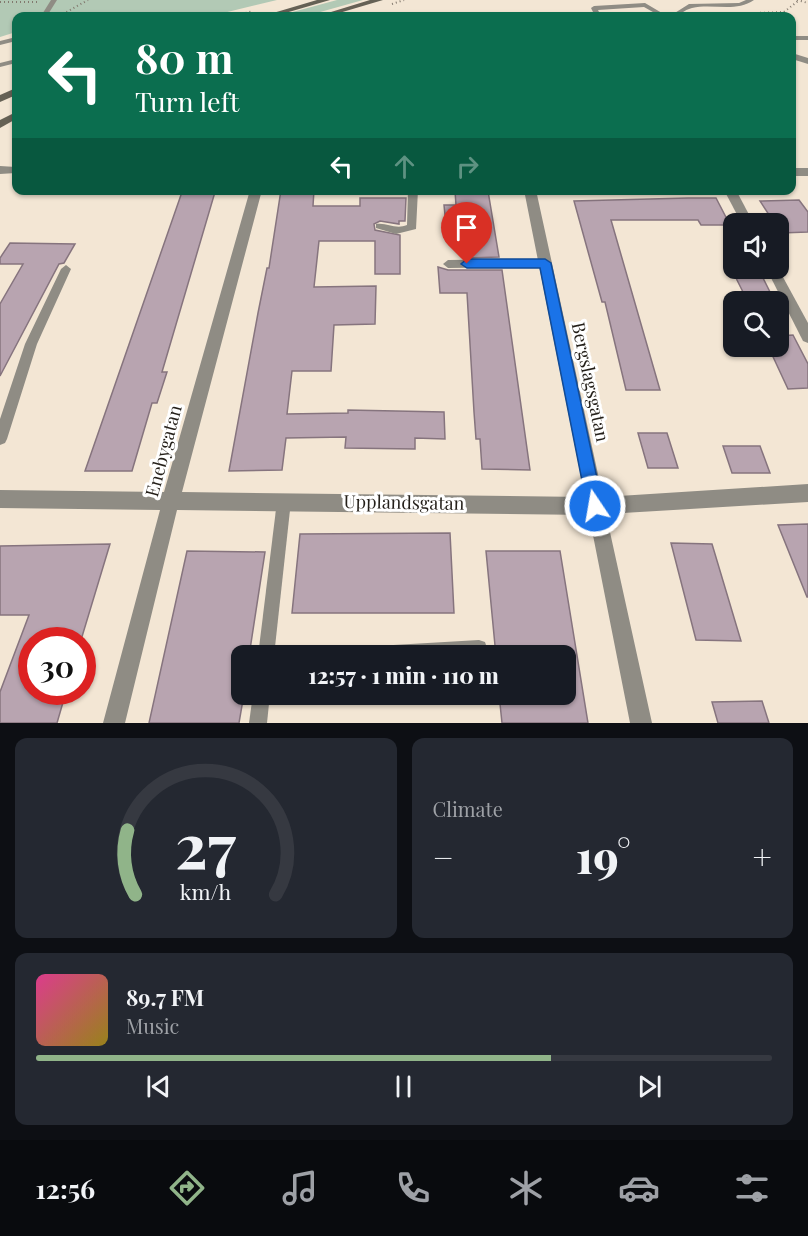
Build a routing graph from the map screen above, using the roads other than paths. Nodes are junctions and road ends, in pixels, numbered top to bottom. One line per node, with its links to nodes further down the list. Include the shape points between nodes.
1 (326, 0): 4 (main road)
2 (379, 0): 5 (main road)
3 (751, 0): 8 (lane, via 740,6 689,6)
4 (284, 12)
5 (336, 12)
6 (596, 12): 7 (lane, via 594,8 645,5)
7 (660, 12)
8 (677, 12)
9 (255, 195): 23 (street, Enebygatan)
10 (413, 195): 14 (lane, via 412,227 391,232)
11 (531, 195): 15 (street, Bergslagsgatan)
12 (733, 195): 13 (street)
13 (742, 213)
14 (380, 226)
15 (545, 263): 16 (lane); 25 (street, Bergslagsgatan)
16 (448, 264)
17 (66, 269): 20 (lane, via 32,344)
18 (778, 279): 19 (street)
19 (808, 335)
20 (0, 439)
21 (808, 493): 25 (street, Upplandsgatan)
22 (0, 499): 23 (street, Upplandsgatan)
23 (171, 500): 24 (street, Upplandsgatan); 28 (street, Enebygatan)
24 (284, 501): 25 (street, Upplandsgatan); 26 (lane)
25 (595, 506): 30 (street, Bergslagsgatan)
26 (267, 645)
27 (260, 705): 29 (lane)
28 (114, 723)
29 (258, 723)
30 (641, 723)

